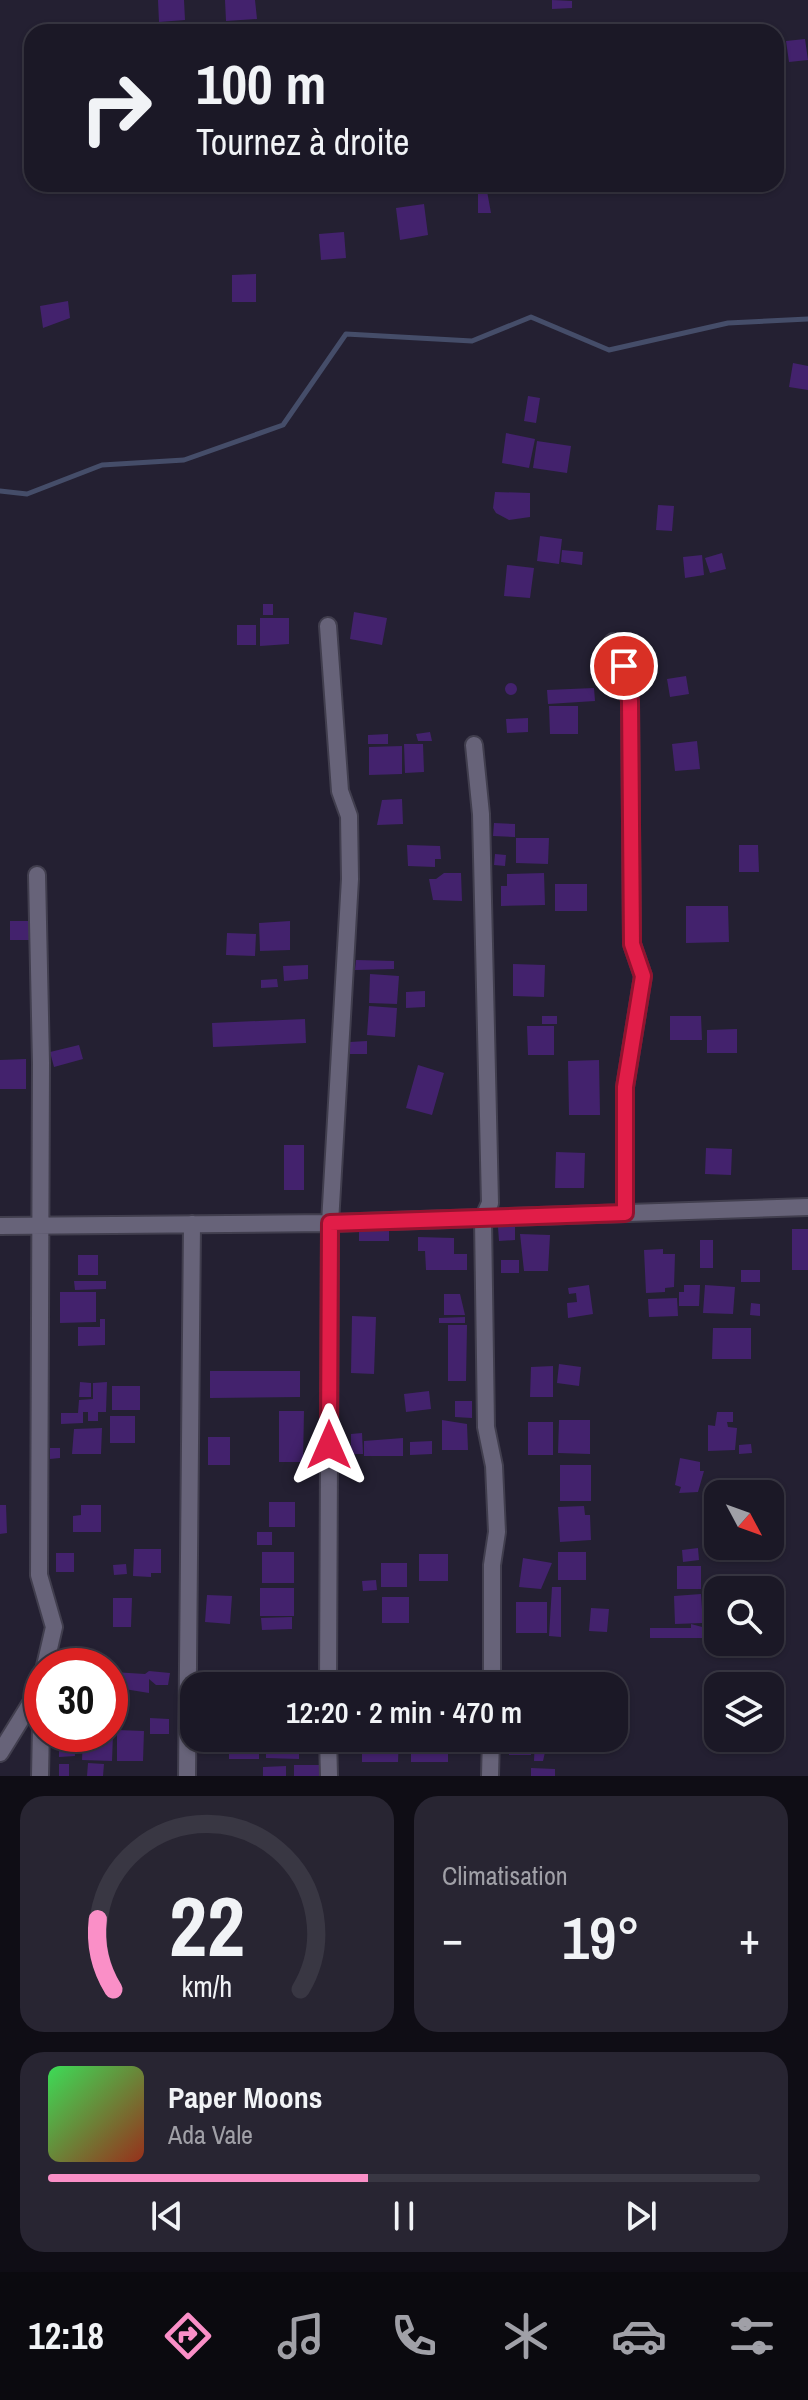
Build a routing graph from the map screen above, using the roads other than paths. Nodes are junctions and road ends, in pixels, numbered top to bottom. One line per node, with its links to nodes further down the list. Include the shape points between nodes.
1 (328, 626): 8 (street, via 340,791 349,816 350,879)
2 (613, 642): 6 (street, via 630,701 632,944 643,976 625,1087)
3 (474, 745): 7 (street, via 481,814 490,1203)
4 (37, 875): 11 (street)
5 (808, 1207): 6 (street)
6 (625, 1213): 7 (street)
7 (483, 1219): 8 (street); 14 (street, via 486,1427 497,1532)
8 (330, 1223): 9 (street); 13 (street)
9 (192, 1224): 11 (street); 21 (street)
10 (0, 1226): 11 (street)
11 (41, 1227): 12 (street, via 39,1575 54,1627)
12 (49, 1648)
13 (328, 1672)
14 (492, 1672)
15 (24, 1712): 19 (street)
16 (40, 1752): 20 (street)
17 (328, 1752): 22 (street)
18 (491, 1752): 23 (street)
19 (0, 1753)
20 (40, 1776)
21 (187, 1776)
22 (329, 1776)
23 (490, 1776)

